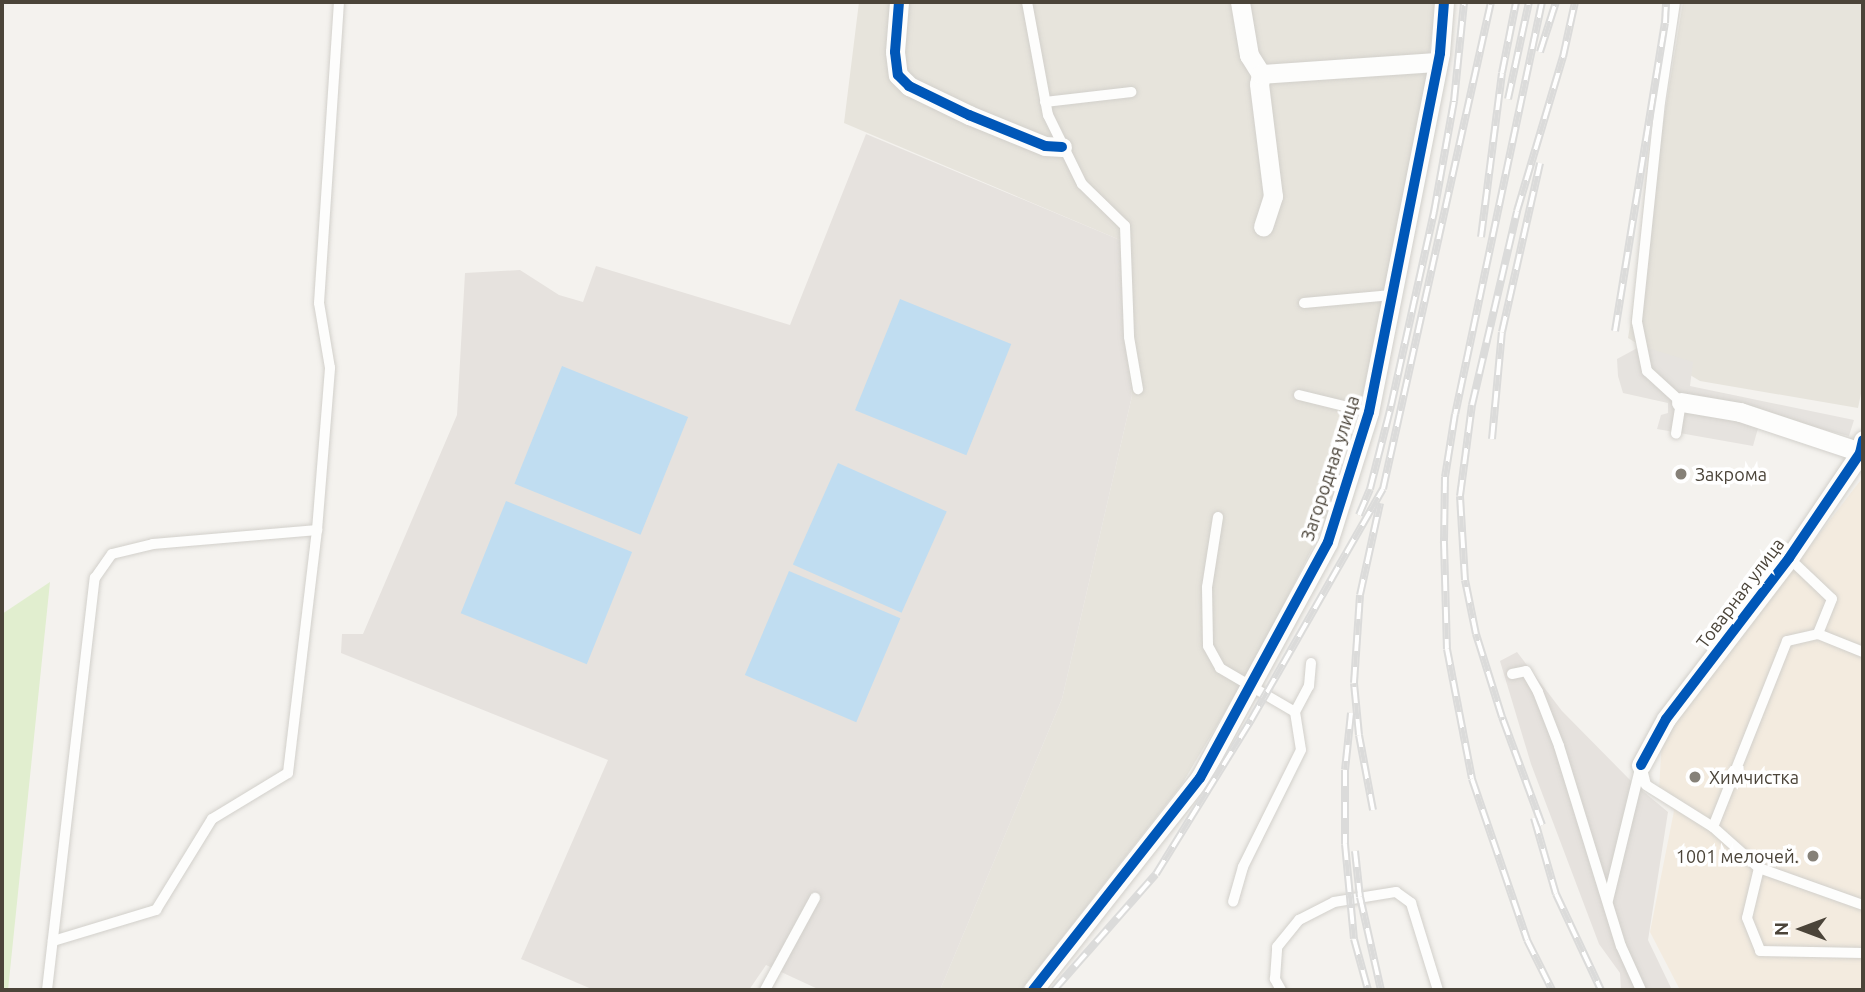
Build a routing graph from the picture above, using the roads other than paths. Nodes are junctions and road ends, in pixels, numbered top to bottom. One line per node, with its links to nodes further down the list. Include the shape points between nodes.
1 (338, 2): 22 (lane, via 319,303 330,368)
2 (898, 2): 11 (street, via 898,75 909,86 1045,146)
3 (1027, 2): 10 (lane)
4 (1240, 2): 8 (street, via 1249,55)
5 (1444, 2): 7 (street, Загородная улица)
6 (1675, 2): 17 (lane, via 1637,322 1647,371)
7 (1438, 62): 8 (street); 13 (street, Загородная улица)
8 (1261, 74): 12 (street, via 1273,196)
9 (1131, 92): 10 (lane)
10 (1045, 102): 11 (lane)
11 (1062, 147): 15 (lane, via 1082,184 1125,226 1129,337)
12 (1263, 226)
13 (1392, 295): 14 (lane); 18 (street, Загородная улица)
14 (1304, 303)
15 (1138, 389)
16 (1299, 395): 18 (lane)
17 (1681, 402): 19 (lane); 20 (street, via 1740,412)
18 (1369, 412): 28 (street, Загородная улица, via 1328,542)
19 (1676, 434)
20 (1862, 449): 23 (street, Товарная улица)
21 (1218, 517): 28 (lane, via 1206,587 1208,646 1220,668)
22 (317, 530): 37 (lane, via 288,773 212,819 156,909); 37 (lane, via 153,544 111,554 95,578)
23 (1789, 558): 24 (lane, via 1832,599); 30 (street, Товарная улица, via 1666,719)
24 (1818, 634): 25 (lane); 31 (lane, via 1787,640)
25 (1863, 652)
26 (1311, 663): 29 (lane, via 1309,687)
27 (1512, 674): 34 (lane, via 1525,671 1538,692)
28 (1251, 684): 29 (lane); 41 (street, Загородная улица, via 1200,778)
29 (1295, 712): 35 (lane, via 1301,750 1243,867)
30 (1641, 765): 31 (lane, via 1646,785); 34 (lane)
31 (1713, 827): 32 (lane)
32 (1759, 868): 36 (lane); 38 (lane, via 1747,918 1759,951)
33 (815, 898): 40 (lane)
34 (1608, 901): 44 (lane)
35 (1233, 902)
36 (1863, 905)
37 (53, 941): 39 (lane)
38 (1863, 953)
39 (47, 990)
40 (765, 990)
41 (1033, 990)
42 (1281, 990): 43 (lane, via 1275,979 1278,947 1299,920 1334,902 1396,892 1411,903)
43 (1438, 990)
44 (1640, 990)

